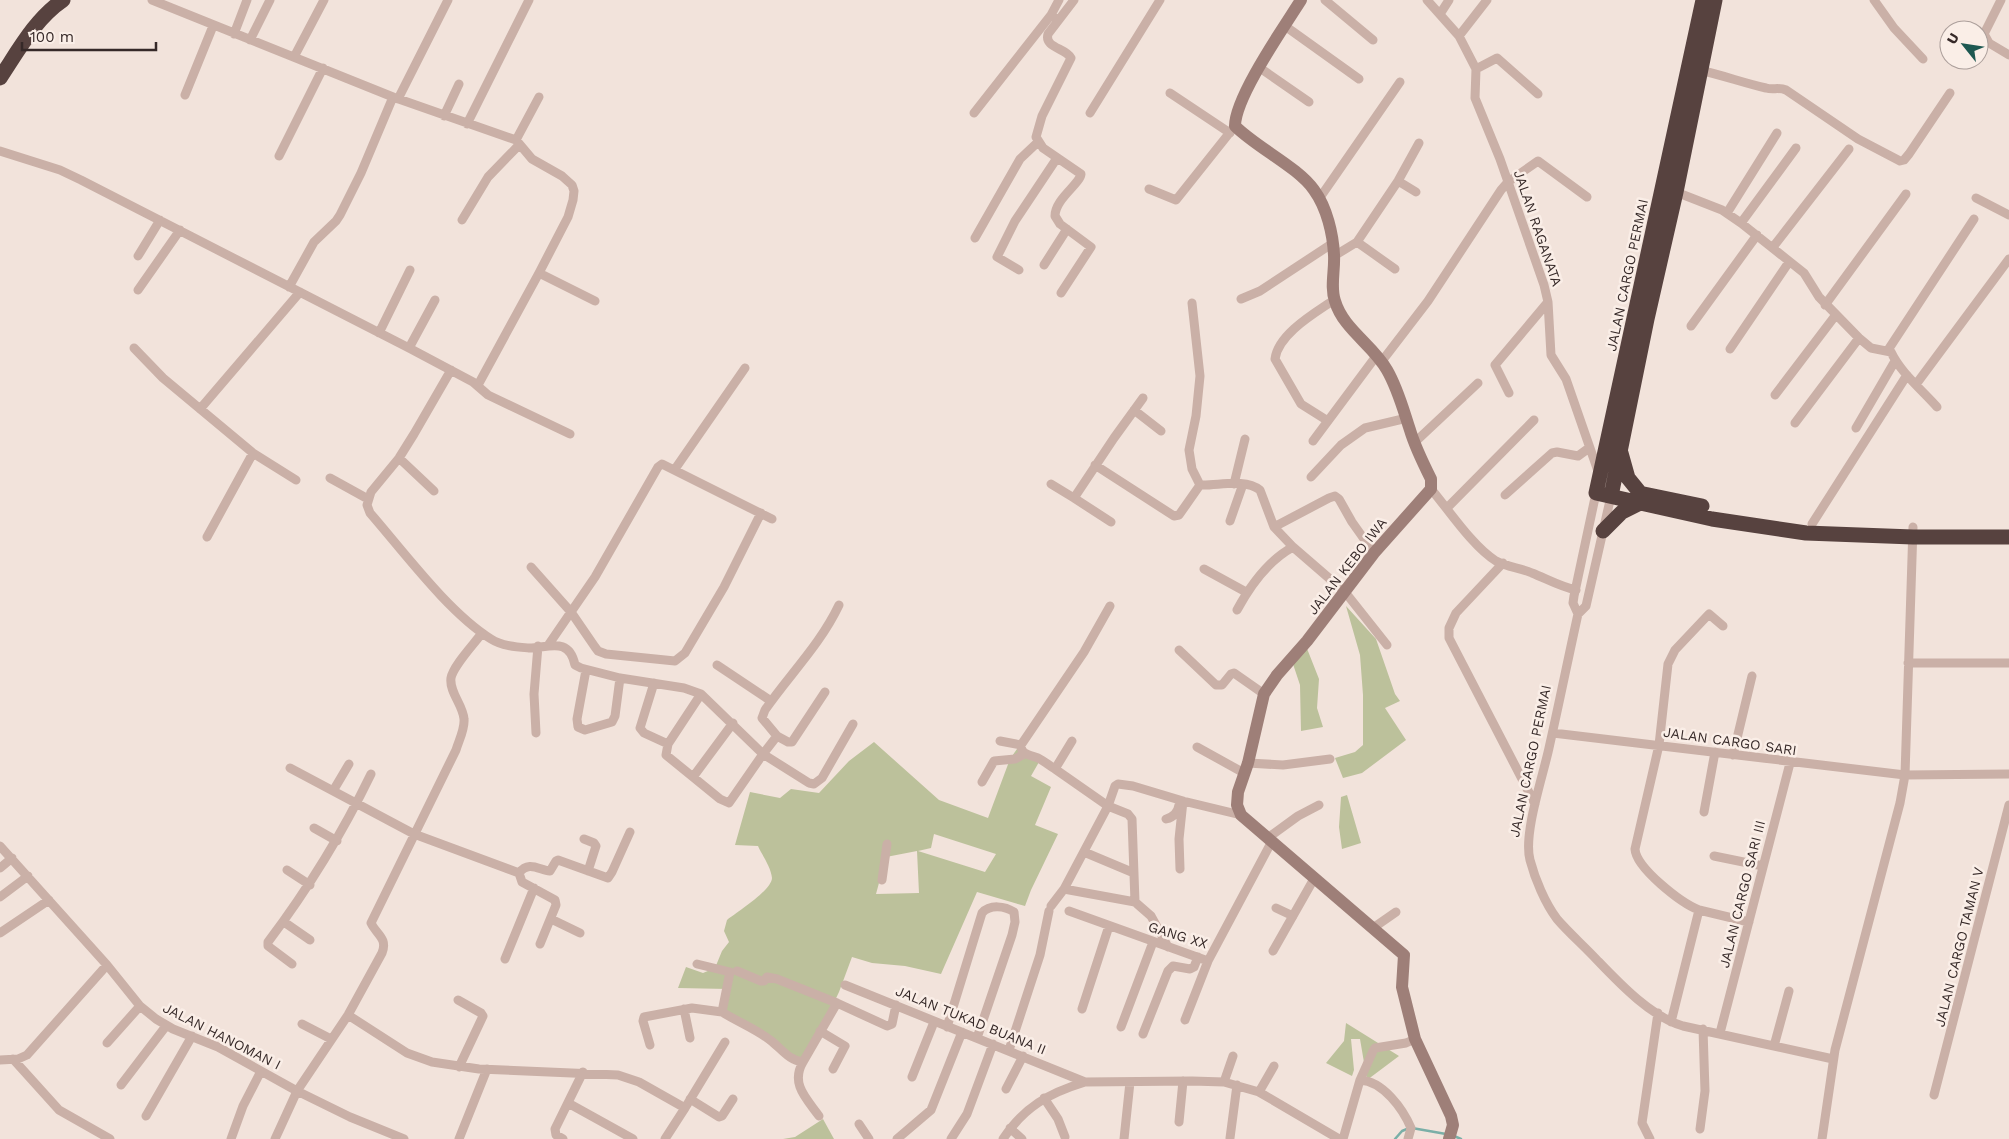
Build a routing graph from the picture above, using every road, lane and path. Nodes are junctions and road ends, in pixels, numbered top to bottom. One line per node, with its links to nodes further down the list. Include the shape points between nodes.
1 (63, 0): 35 (highway, via 35,26)
2 (247, 0): 24 (street)
3 (270, 0): 26 (street)
4 (324, 0): 29 (street)
5 (448, 0): 44 (street)
6 (529, 0): 49 (street)
7 (1060, 0): 21 (street)
8 (1074, 0): 21 (street)
9 (1160, 0): 47 (street)
10 (1301, 0): 23 (street)
11 (1325, 0): 27 (street)
12 (1427, 0): 20 (street, JALAN RAGANATA)
13 (1449, 0): 20 (street)
14 (1488, 0): 25 (street)
15 (1703, 0): 145 (highway, JALAN CARGO PERMAI)
16 (1714, 0): 34 (highway, JALAN CARGO PERMAI)
17 (1874, 0): 30 (street, via 1894,28)
18 (2001, 0): 28 (street, via 1984,34 1989,43)
19 (154, 1): 22 (street)
20 (1440, 14): 25 (street, JALAN RAGANATA)
21 (1054, 18): 46 (street); 52 (street, via 1048,43 1068,53 1071,58 1042,116 1037,132)
22 (213, 26): 24 (street); 42 (street)
23 (1285, 26): 32 (street); 36 (street)
24 (234, 34): 26 (street)
25 (1459, 36): 33 (street, JALAN RAGANATA)
26 (250, 40): 29 (street)
27 (1372, 40)
28 (2009, 54)
29 (294, 57): 31 (street)
30 (1923, 59)
31 (323, 68): 44 (street); 58 (street)
32 (1260, 68): 45 (street); 50 (street, via 1242,98)
33 (1476, 69): 41 (street, via 1497,58); 61 (street, JALAN RAGANATA, via 1475,98)
34 (1699, 70): 39 (street, via 1768,89 1786,90 1858,139 1902,162); 64 (highway, JALAN CARGO PERMAI)
35 (0, 78)
36 (1360, 79)
37 (1400, 82): 68 (street)
38 (459, 84): 48 (street)
39 (1950, 93)
40 (1170, 94): 50 (street)
41 (1538, 94)
42 (185, 96)
43 (539, 97): 53 (street)
44 (395, 98): 48 (street); 90 (street, via 340,215 314,242)
45 (1309, 102)
46 (974, 113)
47 (1090, 114)
48 (444, 116): 49 (street)
49 (467, 124): 53 (street)
50 (1233, 129): 62 (street, via 1176,200); 68 (street, via 1247,136 1306,182)
51 (1777, 133): 69 (street)
52 (1038, 142): 59 (street); 78 (street, via 1020,158)
53 (517, 143): 73 (street, via 482,185); 89 (street, via 532,159 569,182 574,191 568,217)
54 (1419, 143): 60 (street)
55 (1796, 148): 74 (street)
56 (1850, 149): 80 (street)
57 (0, 151): 72 (street, via 60,170)
58 (278, 156)
59 (1057, 158): 75 (street, via 1081,174 1055,212 1056,219); 88 (street, via 1015,221 997,257)
60 (1398, 181): 63 (street); 79 (street)
61 (1508, 182): 66 (street, via 1538,160); 98 (street, JALAN RAGANATA); 109 (street, via 1428,301)
62 (1149, 189)
63 (1416, 192)
64 (1676, 192): 69 (street); 133 (highway, JALAN CARGO PERMAI)
65 (1906, 194): 100 (street)
66 (1587, 197)
67 (1976, 198): 70 (street)
68 (1319, 199): 81 (street, via 1330,229)
69 (1727, 213): 74 (street)
70 (2009, 215)
71 (1974, 219): 108 (street)
72 (160, 220): 76 (street); 82 (street)
73 (462, 220)
74 (1741, 223): 77 (street)
75 (1067, 229): 85 (street); 93 (street, via 1091,247)
76 (180, 230): 90 (street); 91 (street)
77 (1757, 235): 80 (street); 102 (street)
78 (975, 238)
79 (1357, 242): 81 (street); 86 (street)
80 (1773, 247): 84 (street)
81 (1333, 250): 94 (street); 96 (street)
82 (138, 256)
83 (2009, 259): 115 (street)
84 (1789, 262): 100 (street, via 1804,274); 107 (street)
85 (1044, 265)
86 (1395, 269)
87 (410, 270): 103 (street)
88 (1019, 270)
89 (539, 273): 97 (street); 116 (street)
90 (289, 287): 92 (street)
91 (138, 290)
92 (300, 292): 103 (street); 121 (street)
93 (1061, 293)
94 (1241, 299)
95 (435, 300): 106 (street)
96 (1334, 300): 109 (street, via 1350,327); 125 (street, via 1288,335 1275,359 1301,404)
97 (595, 301)
98 (1548, 302): 117 (street, via 1495,365); 134 (street, JALAN RAGANATA, via 1550,355 1566,379)
99 (1192, 303): 143 (street, via 1200,376 1190,450 1192,469)
100 (1825, 305): 101 (street)
101 (1835, 316): 104 (street); 118 (street)
102 (1690, 326)
103 (379, 333): 106 (street)
104 (1859, 338): 108 (street, via 1871,348); 126 (street)
105 (134, 348): 121 (street)
106 (409, 348): 112 (street)
107 (1730, 349)
108 (1888, 350): 110 (street)
109 (1380, 358): 123 (street); 125 (street)
110 (1895, 361): 113 (street); 127 (street)
111 (745, 368): 138 (street)
112 (450, 370): 116 (street); 136 (street)
113 (1907, 375): 115 (street); 157 (street)
114 (1478, 383): 132 (street)
115 (1916, 383): 120 (street)
116 (478, 385): 129 (street, via 488,395)
117 (1509, 393)
118 (1775, 395)
119 (1143, 398): 122 (street)
120 (1936, 407)
121 (200, 410): 135 (street)
122 (1134, 410): 128 (street); 137 (street)
123 (1407, 418): 132 (street); 139 (street, via 1365,428 1341,445)
124 (1534, 420): 152 (street)
125 (1328, 421): 131 (street)
126 (1795, 423)
127 (1856, 428)
128 (1161, 430)
129 (570, 434)
130 (1245, 439): 144 (street)
131 (1312, 442)
132 (1414, 443): 146 (street, via 1431,479)
133 (1621, 444): 145 (highway, JALAN CARGO PERMAI); 150 (highway, via 1627,475)
134 (1589, 448): 145 (street, JALAN RAGANATA); 148 (street, via 1578,456 1552,452)
135 (253, 453): 141 (street); 162 (street)
136 (399, 458): 147 (street); 151 (street)
137 (1095, 465): 143 (street, via 1174,516 1179,515); 149 (street)
138 (675, 469): 153 (street); 177 (street, via 664,464 658,467 595,577)
139 (1311, 477)
140 (330, 478): 151 (street)
141 (296, 480)
142 (1051, 484): 149 (street)
143 (1200, 484): 144 (street)
144 (1238, 484): 155 (street); 158 (street, via 1260,490)
145 (1604, 487): 150 (highway); 160 (street, JALAN CARGO PERMAI); 166 (street, JALAN CARGO PERMAI)
146 (1431, 489): 152 (street); 165 (street, JALAN KEBO IWA)
147 (434, 491)
148 (1504, 495)
149 (1074, 498): 156 (street)
150 (1640, 498): 157 (highway); 160 (highway); 161 (highway, via 1720,521 1806,533)
151 (368, 499): 180 (street, via 370,512 453,607)
152 (1447, 508): 168 (street, via 1482,552)
153 (761, 513): 154 (street); 177 (street, via 724,587 679,660 602,653 594,647)
154 (772, 519)
155 (1230, 521)
156 (1110, 522)
157 (1812, 524): 161 (highway)
158 (1274, 527): 164 (street); 165 (street, via 1335,496)
159 (2009, 528): 161 (highway)
160 (1603, 531): 167 (street, JALAN CARGO PERMAI)
161 (1913, 532): 163 (highway); 185 (street)
162 (207, 537)
163 (2009, 538)
164 (1293, 547): 172 (street); 173 (street)
165 (1374, 552): 173 (street, JALAN KEBO IWA)
166 (1582, 556): 167 (street); 171 (street, JALAN CARGO PERMAI)
167 (1596, 560): 178 (street, JALAN CARGO PERMAI, via 1586,606)
168 (1503, 563): 171 (street); 224 (street, via 1456,613 1449,628 1449,638)
169 (531, 567): 177 (street)
170 (1204, 568): 172 (street)
171 (1576, 590): 178 (street, JALAN CARGO PERMAI, via 1573,603)
172 (1246, 592): 176 (street)
173 (1345, 592): 182 (street); 194 (street, JALAN KEBO IWA)
174 (839, 605): 195 (street, via 813,650)
175 (1110, 606): 206 (street)
176 (1237, 610)
177 (571, 612): 181 (street)
178 (1578, 614): 199 (street, JALAN CARGO PERMAI)
179 (1723, 626): 204 (street, via 1710,614 1680,644 1669,661)
180 (482, 633): 183 (street, via 502,644); 233 (street, via 451,676 451,686 464,714 464,725 449,766)
181 (550, 644): 183 (street); 188 (street, via 569,651 575,664)
182 (1388, 645)
183 (538, 646): 198 (street, via 534,694)
184 (1179, 650): 194 (street, via 1216,685 1222,685 1234,673)
185 (1908, 663): 186 (street); 218 (street)
186 (2009, 663)
187 (718, 664): 195 (street)
188 (586, 670): 190 (street); 190 (street, via 577,719 578,727 585,730 612,722)
189 (1752, 676): 209 (street)
190 (620, 678): 191 (street)
191 (654, 683): 193 (street); 203 (street, via 640,728)
192 (825, 692): 200 (street, via 792,742)
193 (700, 694): 196 (street); 203 (street)
194 (1264, 694): 214 (street, JALAN KEBO IWA)
195 (771, 701): 200 (street, via 762,718)
196 (733, 723): 208 (street); 219 (street)
197 (853, 724): 208 (street, via 822,778 814,784 808,784)
198 (536, 733)
199 (1553, 733): 204 (street, JALAN CARGO SARI); 224 (street, JALAN CARGO PERMAI)
200 (777, 736): 208 (street)
201 (1000, 741): 206 (street)
202 (1072, 741): 215 (street)
203 (668, 744): 219 (street, via 666,755)
204 (1659, 745): 207 (street, JALAN CARGO SARI); 259 (street, via 1635,853 1640,863 1674,896)
205 (1197, 747): 214 (street)
206 (1023, 749): 215 (street); 220 (street, via 1015,759 994,761)
207 (1715, 752): 209 (street, JALAN CARGO SARI); 228 (street)
208 (763, 754): 219 (street, via 728,803)
209 (1733, 755): 211 (street, JALAN CARGO SARI)
210 (1330, 758): 214 (street)
211 (1790, 763): 218 (street, JALAN CARGO SARI); 242 (street, JALAN CARGO SARI III)
212 (349, 764): 221 (street)
213 (290, 768): 221 (street)
214 (1246, 768): 229 (street, JALAN KEBO IWA, via 1237,798)
215 (1055, 769): 226 (street)
216 (371, 774): 223 (street)
217 (2009, 774): 218 (street, JALAN CARGO SARI)
218 (1905, 775): 319 (street)
219 (693, 777)
220 (982, 782)
221 (333, 791): 223 (street)
222 (1182, 800): 226 (street, via 1118,784); 229 (street); 230 (street, via 1174,816); 244 (street)
223 (357, 804): 233 (street); 236 (street)
224 (1535, 804): 291 (street, JALAN CARGO PERMAI, via 1528,841 1529,858 1556,918 1628,992)
225 (1319, 805): 235 (street, via 1298,816)
226 (1108, 806): 239 (street); 248 (street, via 1132,819)
227 (2009, 806): 339 (street, JALAN CARGO TAMAN V)
228 (1704, 812)
229 (1241, 815): 235 (street)
230 (1166, 819)
231 (314, 828): 236 (street)
232 (630, 832): 246 (street, via 610,877 603,878)
233 (414, 834): 247 (street); 292 (street, via 371,923 380,934 384,948)
234 (584, 839): 246 (street, via 596,846)
235 (1270, 839): 250 (street); 277 (street, GANG XX)
236 (337, 841): 252 (street)
237 (886, 844): 251 (street)
238 (0, 846): 241 (street, JALAN HANOMAN I)
239 (1084, 852): 248 (street); 254 (street)
240 (1714, 856): 242 (street)
241 (12, 858): 243 (street); 249 (street, JALAN HANOMAN I)
242 (1763, 866): 265 (street, JALAN CARGO SARI III)
243 (0, 868)
244 (1180, 869)
245 (287, 870): 252 (street)
246 (588, 871): 247 (street, via 556,860 550,871 533,866)
247 (519, 873): 253 (street, via 522,882)
248 (1134, 873): 257 (street)
249 (28, 876): 255 (street); 256 (street, JALAN HANOMAN I)
250 (1315, 877): 262 (street); 267 (street)
251 (882, 880)
252 (310, 885): 264 (street)
253 (534, 888): 263 (street, via 555,900); 276 (street)
254 (1064, 889): 257 (street); 315 (street, via 1050,908 1040,955)
255 (0, 897)
256 (48, 900): 268 (street); 280 (street, JALAN HANOMAN I)
257 (1136, 902): 273 (street, via 1151,916)
258 (1276, 908): 262 (street)
259 (1698, 910): 265 (street); 295 (street)
260 (1069, 911): 266 (street, GANG XX)
261 (1396, 912): 267 (street)
262 (1293, 916): 274 (street)
263 (551, 920): 269 (street); 272 (street)
264 (284, 922): 270 (street); 278 (street, via 268,944)
265 (1749, 922): 303 (street, JALAN CARGO SARI III)
266 (1109, 926): 271 (street, GANG XX); 288 (street)
267 (1374, 928): 309 (street, via 1404,955 1402,987)
268 (0, 932)
269 (580, 933)
270 (310, 940)
271 (1153, 942): 273 (street, GANG XX); 299 (street)
272 (540, 944)
273 (1168, 947): 275 (street, GANG XX)
274 (1273, 951)
275 (1198, 957): 277 (street, GANG XX); 304 (street, via 1190,969 1173,966 1168,971)
276 (505, 959)
277 (1208, 961): 293 (street)
278 (292, 964)
279 (697, 964): 290 (street, via 730,972)
280 (107, 965): 287 (street, JALAN HANOMAN I); 318 (street, via 27,1056)
281 (737, 971): 285 (street, via 760,981 767,977 777,979)
282 (845, 984): 286 (street, JALAN TUKAD BUANA II)
283 (1789, 991): 314 (street)
284 (458, 1000): 323 (street, via 483,1015)
285 (837, 1004): 286 (street, via 887,1026 892,1024); 300 (street)
286 (896, 1005): 294 (street, JALAN TUKAD BUANA II)
287 (140, 1006): 297 (street, JALAN HANOMAN I); 311 (street)
288 (1082, 1008)
289 (684, 1009): 290 (street); 306 (street); 313 (street, via 644,1017)
290 (722, 1012): 321 (street, via 770,1040 796,1062)
291 (1658, 1013): 295 (street, JALAN CARGO PERMAI); 371 (street, via 1642,1123)
292 (348, 1014): 308 (street); 323 (street, via 407,1053)
293 (1185, 1020)
294 (934, 1022): 298 (street, JALAN TUKAD BUANA II); 328 (street)
295 (1671, 1022): 301 (street, JALAN CARGO PERMAI)
296 (302, 1024): 308 (street)
297 (166, 1026): 305 (street, JALAN HANOMAN I); 334 (street)
298 (947, 1027): 302 (street, JALAN TUKAD BUANA II); 307 (street, via 982,913 993,907 1008,908 1014,912 1012,935)
299 (1121, 1028)
300 (820, 1030): 321 (street); 325 (street, via 845,1046)
301 (1703, 1030): 303 (street, JALAN CARGO PERMAI); 350 (street, via 1706,1091)
302 (962, 1032): 307 (street, JALAN TUKAD BUANA II); 364 (street, via 931,1110)
303 (1720, 1033): 314 (street, JALAN CARGO PERMAI)
304 (1143, 1034)
305 (192, 1036): 326 (street, JALAN HANOMAN I); 345 (street)
306 (690, 1038)
307 (977, 1038): 312 (street, JALAN TUKAD BUANA II)
308 (331, 1039): 337 (street)
309 (1416, 1039): 329 (street, via 1375,1048); 370 (street, via 1451,1116)
310 (725, 1042): 341 (street)
311 (107, 1043)
312 (993, 1044): 315 (street, JALAN TUKAD BUANA II); 353 (street, via 966,1114)
313 (650, 1045)
314 (1774, 1046): 319 (street, JALAN CARGO PERMAI)
315 (1009, 1050): 316 (street, JALAN TUKAD BUANA II)
316 (1023, 1056): 331 (street, JALAN TUKAD BUANA II); 336 (street)
317 (1233, 1056): 333 (street)
318 (13, 1059): 320 (street); 355 (street, via 59,1110)
319 (1833, 1059): 372 (street)
320 (0, 1060)
321 (803, 1062): 346 (street, via 798,1085)
322 (1274, 1066): 338 (street)
323 (460, 1067): 324 (street)
324 (487, 1069): 327 (street); 359 (street)
325 (833, 1069)
326 (261, 1071): 337 (street, JALAN HANOMAN I); 356 (street)
327 (583, 1072): 343 (street); 344 (street, via 627,1078)
328 (912, 1078)
329 (1360, 1080): 368 (street); 369 (street, via 1372,1082 1395,1103 1410,1125)
330 (1183, 1081): 332 (street); 333 (street); 347 (street)
331 (1086, 1082): 332 (street); 340 (street)
332 (1130, 1082): 367 (street)
333 (1224, 1082): 335 (street)
334 (122, 1084)
335 (1237, 1085): 338 (street); 354 (street)
336 (1006, 1090)
337 (297, 1091): 351 (street, JALAN HANOMAN I); 357 (street)
338 (1259, 1092): 368 (street)
339 (1934, 1095)
340 (1044, 1098): 349 (street, via 1025,1111); 352 (street)
341 (690, 1099): 342 (street, via 719,1117); 344 (street)
342 (733, 1099)
343 (568, 1103): 360 (street, via 555,1129); 361 (street)
344 (685, 1108): 362 (street)
345 (146, 1116)
346 (819, 1116)
347 (1179, 1122)
348 (858, 1124): 363 (street)
349 (1010, 1128): 365 (street); 366 (street)
350 (1700, 1128)
351 (381, 1135): 358 (street, JALAN HANOMAN I)
352 (1065, 1137)
353 (952, 1138)
354 (1230, 1138)
355 (110, 1139)
356 (231, 1139)
357 (274, 1139)
358 (404, 1139)
359 (459, 1139)
360 (563, 1139)
361 (633, 1139)
362 (664, 1139)
363 (869, 1139)
364 (897, 1139)
365 (1003, 1139)
366 (1022, 1139)
367 (1124, 1139)
368 (1341, 1139)
369 (1408, 1139)
370 (1449, 1139)
371 (1650, 1139)
372 (1822, 1139)

